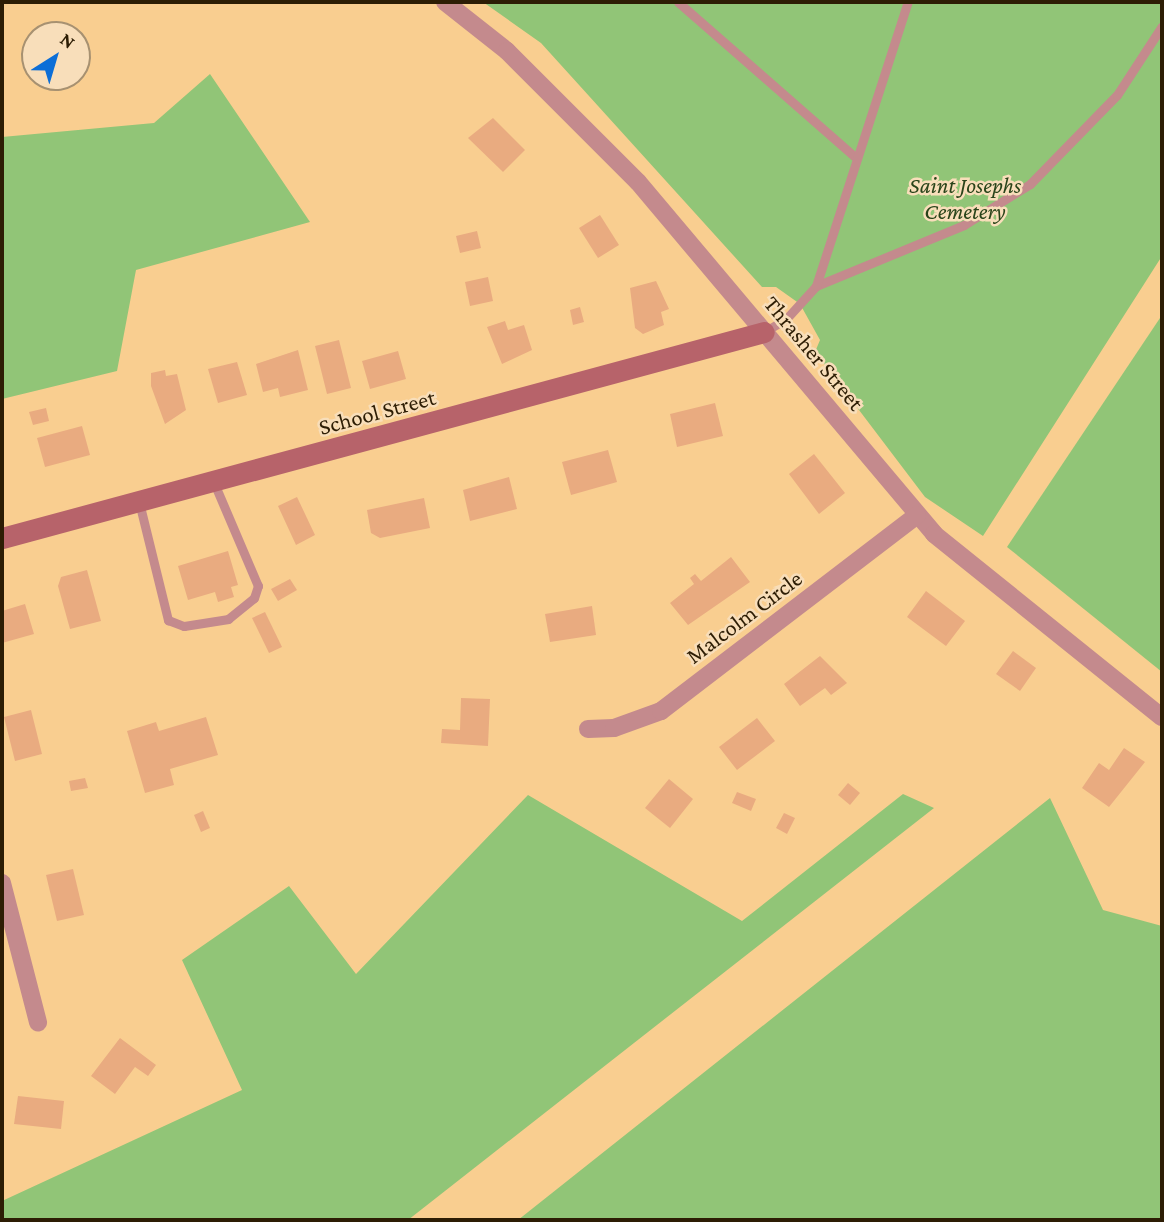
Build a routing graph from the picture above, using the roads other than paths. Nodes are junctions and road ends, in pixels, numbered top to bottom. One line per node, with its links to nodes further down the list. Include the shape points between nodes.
1 (445, 2): 7 (street, Thrasher Street, via 507,51 638,182)
2 (677, 2): 5 (lane)
3 (908, 2): 5 (lane)
4 (1162, 26): 6 (lane, via 1117,95 1030,184 964,225)
5 (854, 156): 6 (lane)
6 (817, 286): 7 (lane, via 786,319)
7 (764, 332): 8 (street, School Street); 10 (street, Thrasher Street)
8 (214, 483): 9 (street, School Street); 9 (lane, via 258,586 244,610 205,625 168,620)
9 (139, 502): 11 (street, School Street)
10 (917, 515): 12 (street, Thrasher Street); 13 (street, Malcolm Circle, via 661,711 614,728)
11 (2, 538)
12 (1162, 717)
13 (588, 729)
14 (2, 883): 15 (street)
15 (38, 1022)

